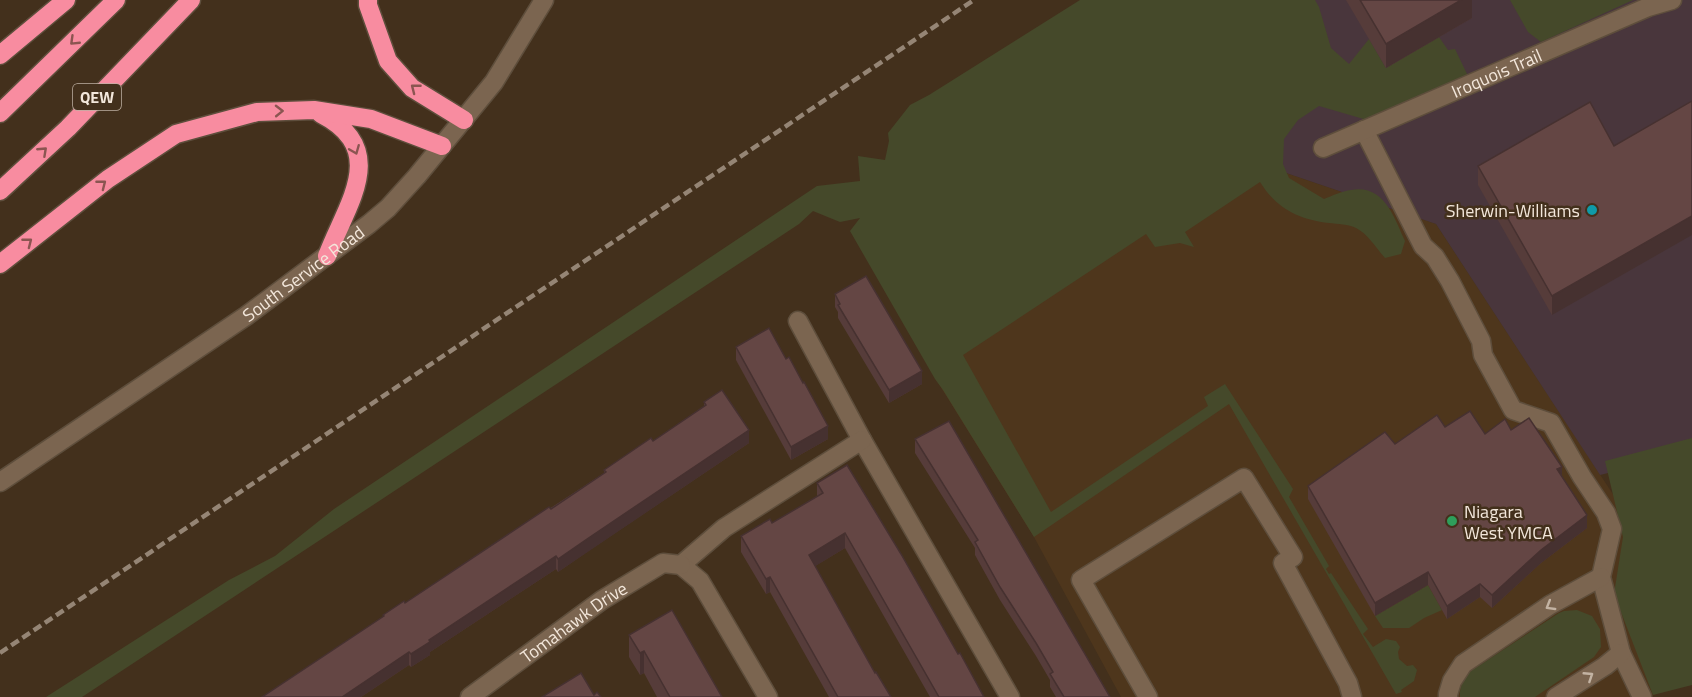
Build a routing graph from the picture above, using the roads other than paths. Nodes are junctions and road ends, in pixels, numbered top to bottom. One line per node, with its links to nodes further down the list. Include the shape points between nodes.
1 (66, 0): 7 (highway)
2 (116, 0): 9 (highway, one-way to 9)
3 (191, 0): 14 (highway, QEW, one-way to 3, via 68,128)
4 (368, 0): 10 (highway, one-way to 4, via 412,88 388,61)
5 (544, 0): 10 (street, South Service Road, via 494,82)
6 (1672, 0): 11 (street, Iroquois Trail)
7 (0, 55)
8 (314, 111): 12 (highway, via 371,119); 15 (highway, one-way to 15, via 329,118 349,136 360,169 353,198); 16 (highway, one-way to 8, via 108,179 176,134 257,112)
9 (0, 113)
10 (464, 120): 12 (street, South Service Road)
11 (1364, 130): 13 (street, Iroquois Trail); 21 (street, via 1423,246 1450,281 1513,410 1551,423 1606,513 1612,529)
12 (442, 146): 15 (street, South Service Road, via 388,208)
13 (1323, 148)
14 (0, 191)
15 (327, 256): 19 (street, South Service Road, via 246,316)
16 (0, 264)
17 (798, 321): 18 (street)
18 (862, 440): 20 (street, via 724,528); 25 (street)
19 (0, 482)
20 (681, 565): 23 (street, Tomahawk Drive, via 663,563 602,600); 24 (street, via 700,581)
21 (1601, 577): 22 (street); 28 (street, one-way to 28, via 1550,605 1462,664)
22 (1621, 653): 29 (street, one-way to 22); 30 (street)
23 (470, 697)
24 (768, 697)
25 (1010, 697)
26 (1148, 697): 27 (street, via 1081,580 1244,478 1293,557 1283,564)
27 (1352, 697)
28 (1448, 697)
29 (1556, 697)
30 (1642, 697)

